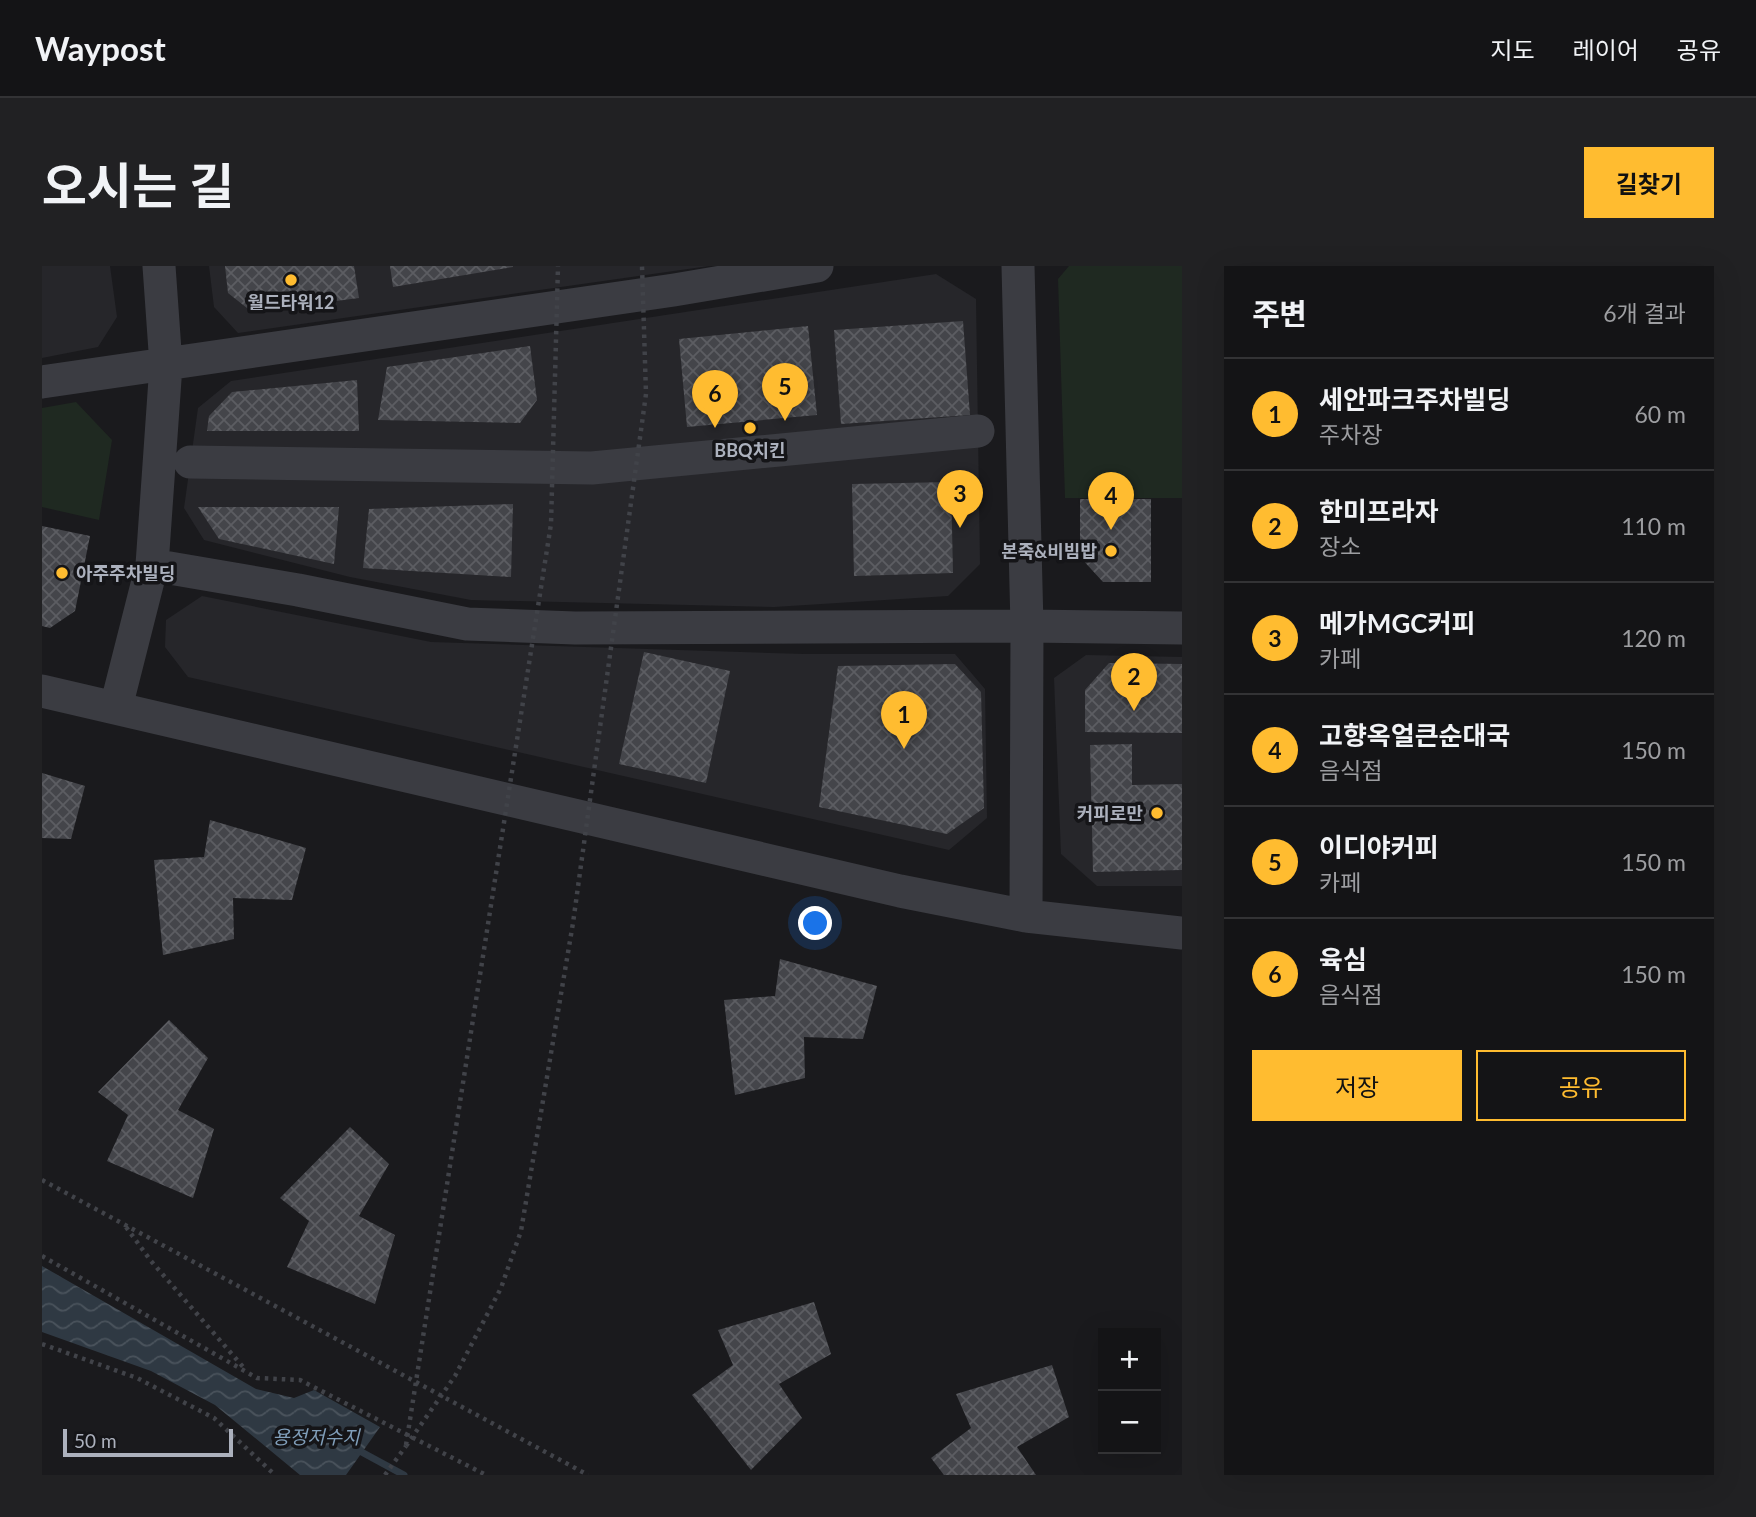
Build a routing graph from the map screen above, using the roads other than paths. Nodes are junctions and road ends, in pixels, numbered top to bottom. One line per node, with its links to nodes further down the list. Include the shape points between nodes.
1 (159, 266): 4 (street)
2 (817, 266): 4 (street)
3 (1018, 266): 9 (street)
4 (166, 365): 5 (street); 8 (street)
5 (42, 382)
6 (978, 431): 7 (street, via 592,468)
7 (190, 462)
8 (152, 565): 9 (street, via 467,624 575,628); 12 (street)
9 (1027, 626): 10 (street); 13 (street)
10 (1182, 628)
11 (42, 691): 12 (street)
12 (116, 707): 13 (street, via 900,891)
13 (1026, 916): 14 (street)
14 (1182, 933)

